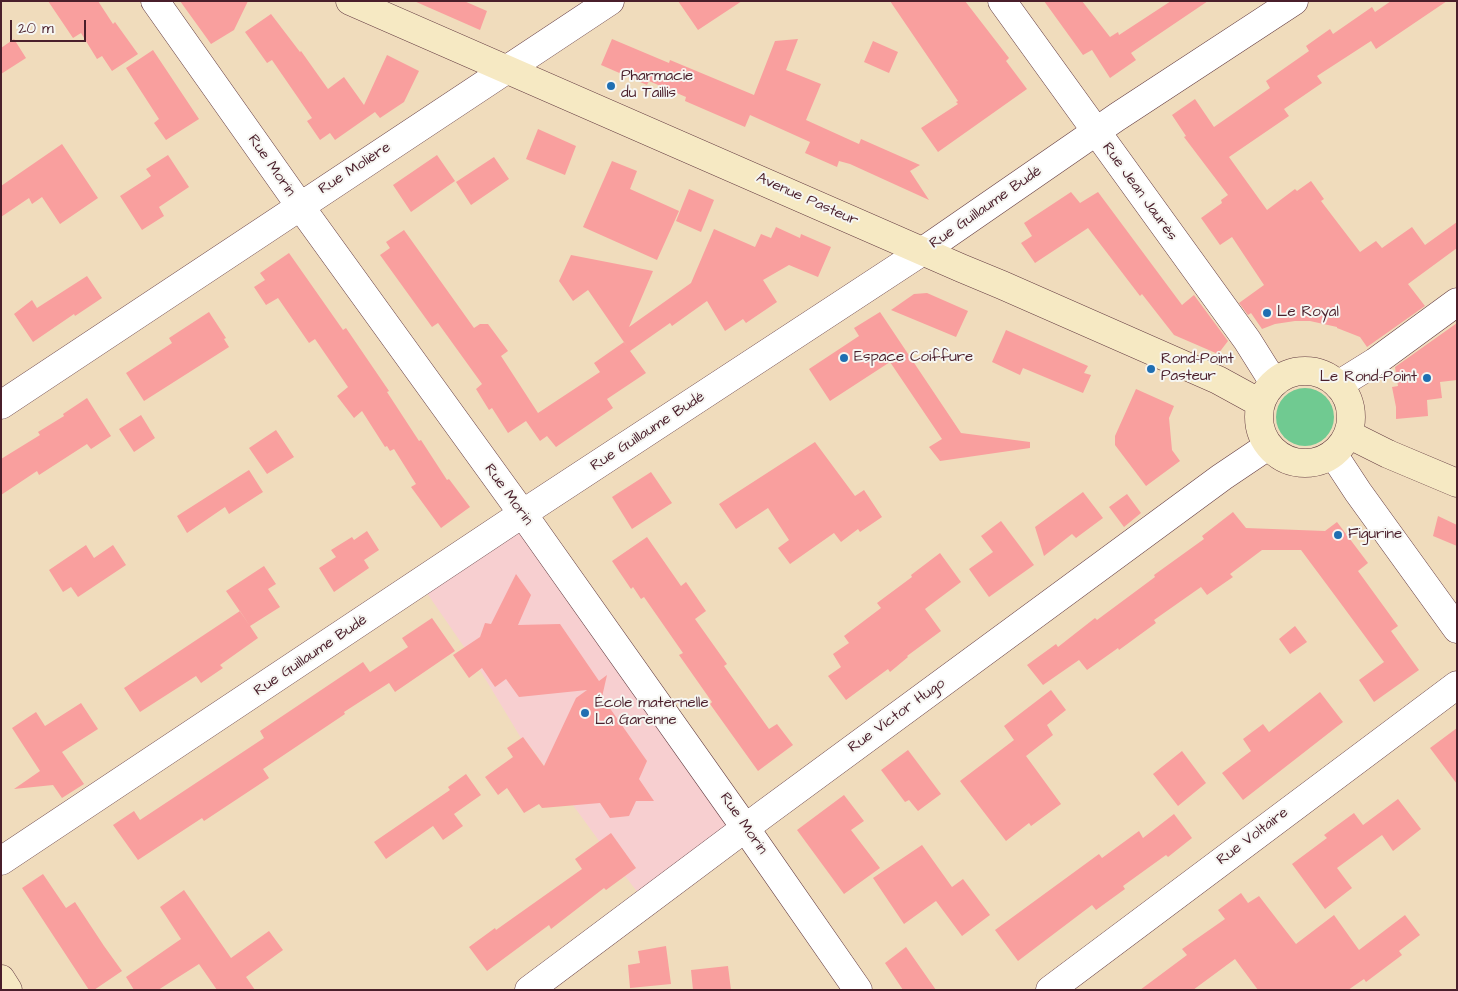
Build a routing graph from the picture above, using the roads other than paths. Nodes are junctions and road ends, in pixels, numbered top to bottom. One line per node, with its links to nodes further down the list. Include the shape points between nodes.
1 (155, 1): 8 (street, Rue Morin)
2 (350, 1): 6 (street, Avenue Pasteur)
3 (610, 1): 6 (street, Rue Molière)
4 (1002, 1): 7 (street, Rue Jean Jaurès)
5 (1294, 1): 7 (street, Rue Guillaume Budé)
6 (507, 69): 8 (street, Rue Molière); 9 (street, Avenue Pasteur)
7 (1097, 133): 9 (street, Rue Guillaume Budé); 12 (street, Rue Jean Jaurès, via 1246,340)
8 (300, 206): 13 (street, Rue Molière); 17 (street, Rue Morin)
9 (924, 251): 12 (street, Avenue Pasteur, via 1218,380); 17 (street, Rue Guillaume Budé)
10 (1457, 302): 11 (street)
11 (1338, 385): 12 (street, via 1327,377 1299,371 1286,375); 14 (street, via 1346,396 1351,422)
12 (1267, 393): 15 (street, via 1258,418)
13 (1, 406)
14 (1341, 444): 15 (street, via 1320,461 1306,464 1292,462); 16 (street, via 1388,454); 18 (street, via 1358,492)
15 (1268, 446): 20 (street, Rue Victor Hugo)
16 (1457, 483)
17 (528, 510): 20 (street, Rue Morin); 21 (street, Rue Guillaume Budé)
18 (1457, 629)
19 (1457, 685): 26 (street, Rue Voltaire)
20 (746, 828): 24 (street, Rue Victor Hugo); 25 (street, Rue Morin)
21 (1, 861)
22 (1, 979): 23 (street)
23 (8, 990)
24 (529, 990)
25 (858, 990)
26 (1050, 990)

